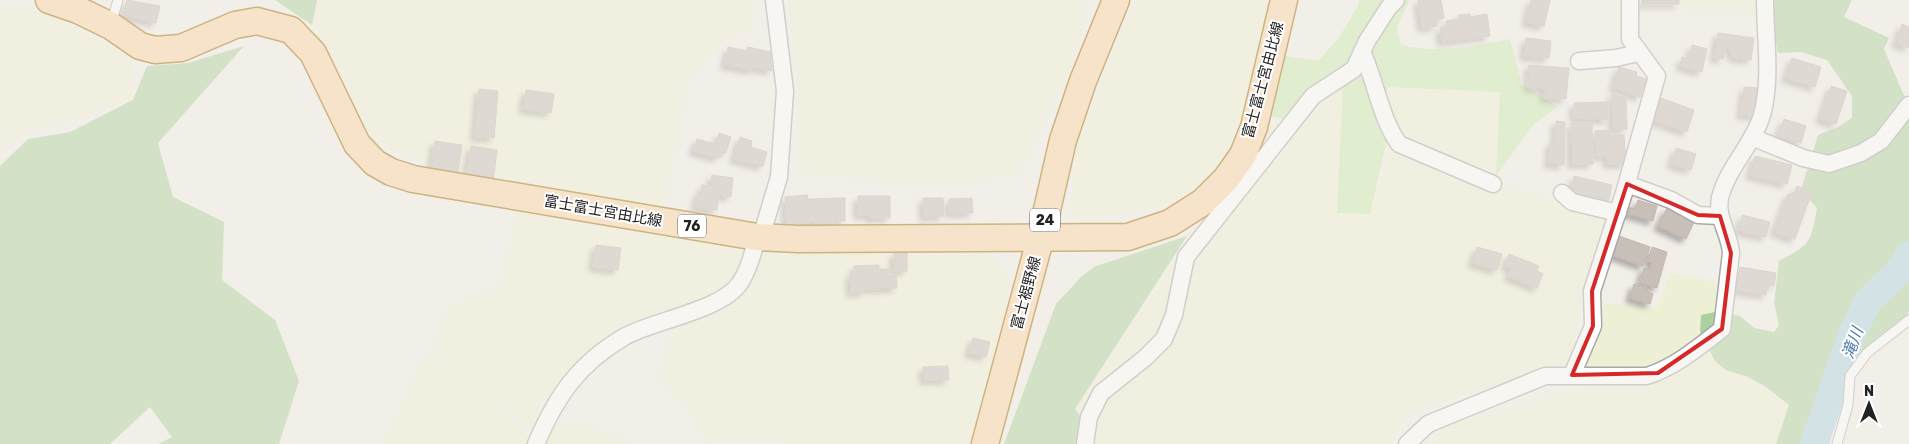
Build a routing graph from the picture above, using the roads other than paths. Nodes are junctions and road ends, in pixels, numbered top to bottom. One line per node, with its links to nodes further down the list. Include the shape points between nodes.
1 (118, 0): 9 (lane)
2 (774, 0): 21 (street, via 785,91 779,177)
3 (1116, 0): 20 (main road, 富士裾野線 / 24, via 1063,140)
4 (1284, 0): 20 (main road, 富士富士宮由比線 / 76, via 1254,127 1242,155 1226,179 1203,202 1170,222 1128,237)
5 (1396, 0): 11 (street, via 1367,41)
6 (1630, 0): 10 (street, via 1630,39)
7 (1765, 0): 14 (street, via 1767,89 1762,116)
8 (53, 1): 9 (main road, 富士富士宮由比線 / 76)
9 (111, 26): 21 (main road, 富士富士宮由比線 / 76, via 140,46 154,50 181,48 234,25 257,21 291,30 313,53 357,144 375,163 392,172)
10 (1638, 53): 12 (street); 16 (street, via 1657,76)
11 (1363, 54): 15 (street, via 1390,132 1400,144); 26 (street, via 1354,69 1313,96 1186,257 1174,315 1164,339 1100,393 1089,416)
12 (1579, 60)
13 (1909, 105): 14 (street, via 1880,141 1861,153 1829,164 1803,158)
14 (1752, 137): 19 (street, via 1726,183 1720,199)
15 (1493, 184)
16 (1626, 184): 18 (street); 19 (street, via 1671,200 1698,215)
17 (1562, 193): 18 (street, via 1572,202)
18 (1618, 213): 23 (street, via 1592,291 1593,326)
19 (1720, 216): 23 (street, via 1731,254 1722,329 1696,350 1647,376)
20 (1041, 236): 21 (main road, 富士富士宮由比線 / 76); 25 (main road, 富士裾野線 / 24)
21 (759, 237): 24 (street, via 739,285 720,301 624,337 577,374 558,397)
22 (1909, 320): 28 (lane, via 1867,353 1850,376 1848,404)
23 (1572, 375): 27 (street, via 1545,376 1528,382 1428,424)
24 (536, 444)
25 (985, 444)
26 (1085, 444)
27 (1407, 444)
28 (1837, 444)

